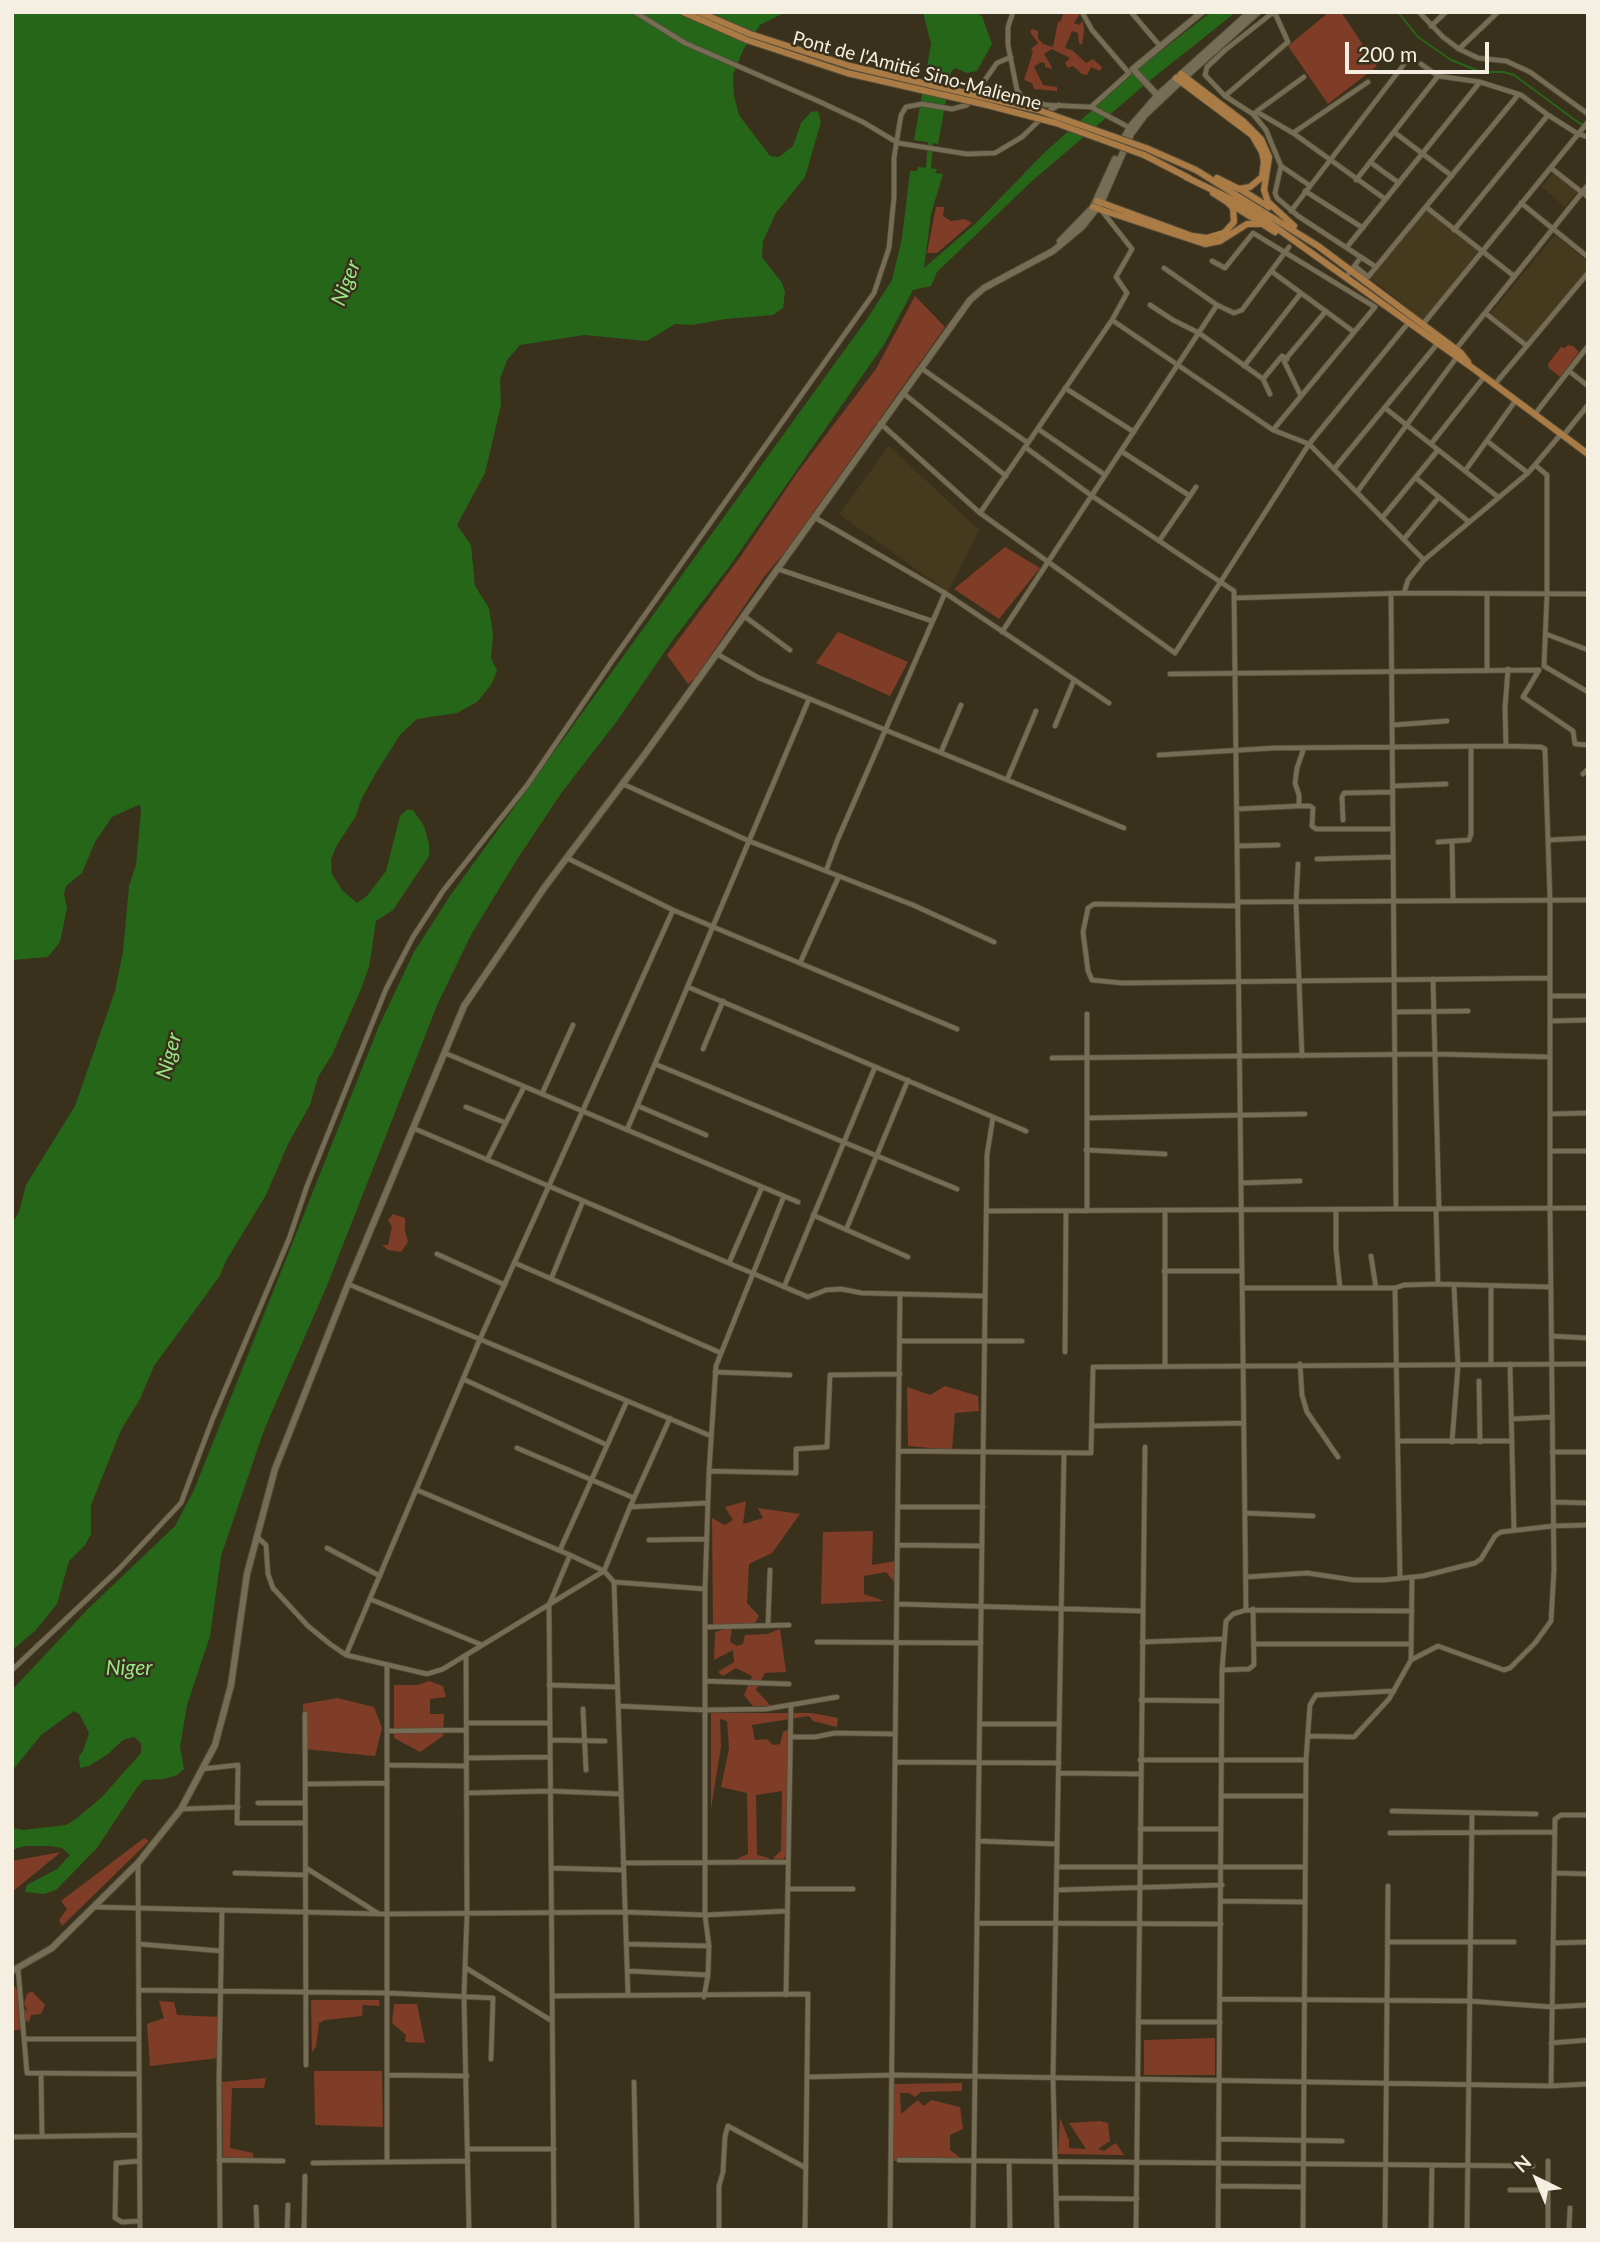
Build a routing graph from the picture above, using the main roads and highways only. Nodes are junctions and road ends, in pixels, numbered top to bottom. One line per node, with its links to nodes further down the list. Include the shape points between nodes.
1 (683, 12): 9 (main road, Pont de l'Amitié Sino-Malienne, bridge, via 747,40 834,69 1056,123)
2 (699, 12): 9 (main road, Pont de l'Amitié Sino-Malienne, bridge, via 836,62 1038,110)
3 (1202, 12): 8 (main road, via 1132,71)
4 (1250, 12): 6 (main road)
5 (1258, 12): 6 (main road)
6 (1220, 46): 7 (main road)
7 (1180, 77): 8 (main road); 12 (main road, via 1258,143 1264,162 1262,177 1250,187); 15 (main road, via 1261,139 1269,157 1265,195)
8 (1159, 97): 14 (main road, via 1131,129)
9 (1145, 151): 10 (main road); 11 (main road)
10 (1196, 170): 12 (main road); 18 (main road)
11 (1186, 177): 13 (main road); 17 (main road, via 1239,203)
12 (1238, 188): 15 (main road)
13 (1227, 202): 14 (main road, via 1233,208 1234,222 1224,233 1207,238); 16 (main road)
14 (1098, 206): 16 (main road, via 1205,244 1220,241 1247,224); 22 (main road, via 1037,259 976,294 464,1006 275,1469 247,1574 226,1706 215,1745 181,1809 138,1863 52,1948)
15 (1279, 214): 18 (main road)
16 (1263, 224): 17 (main road)
17 (1291, 238): 19 (main road)
18 (1318, 246): 19 (main road)
19 (1351, 271): 20 (main road, via 1456,349); 20 (main road, via 1377,304)
20 (1474, 369): 21 (main road)
21 (1588, 454)
22 (15, 1970)

